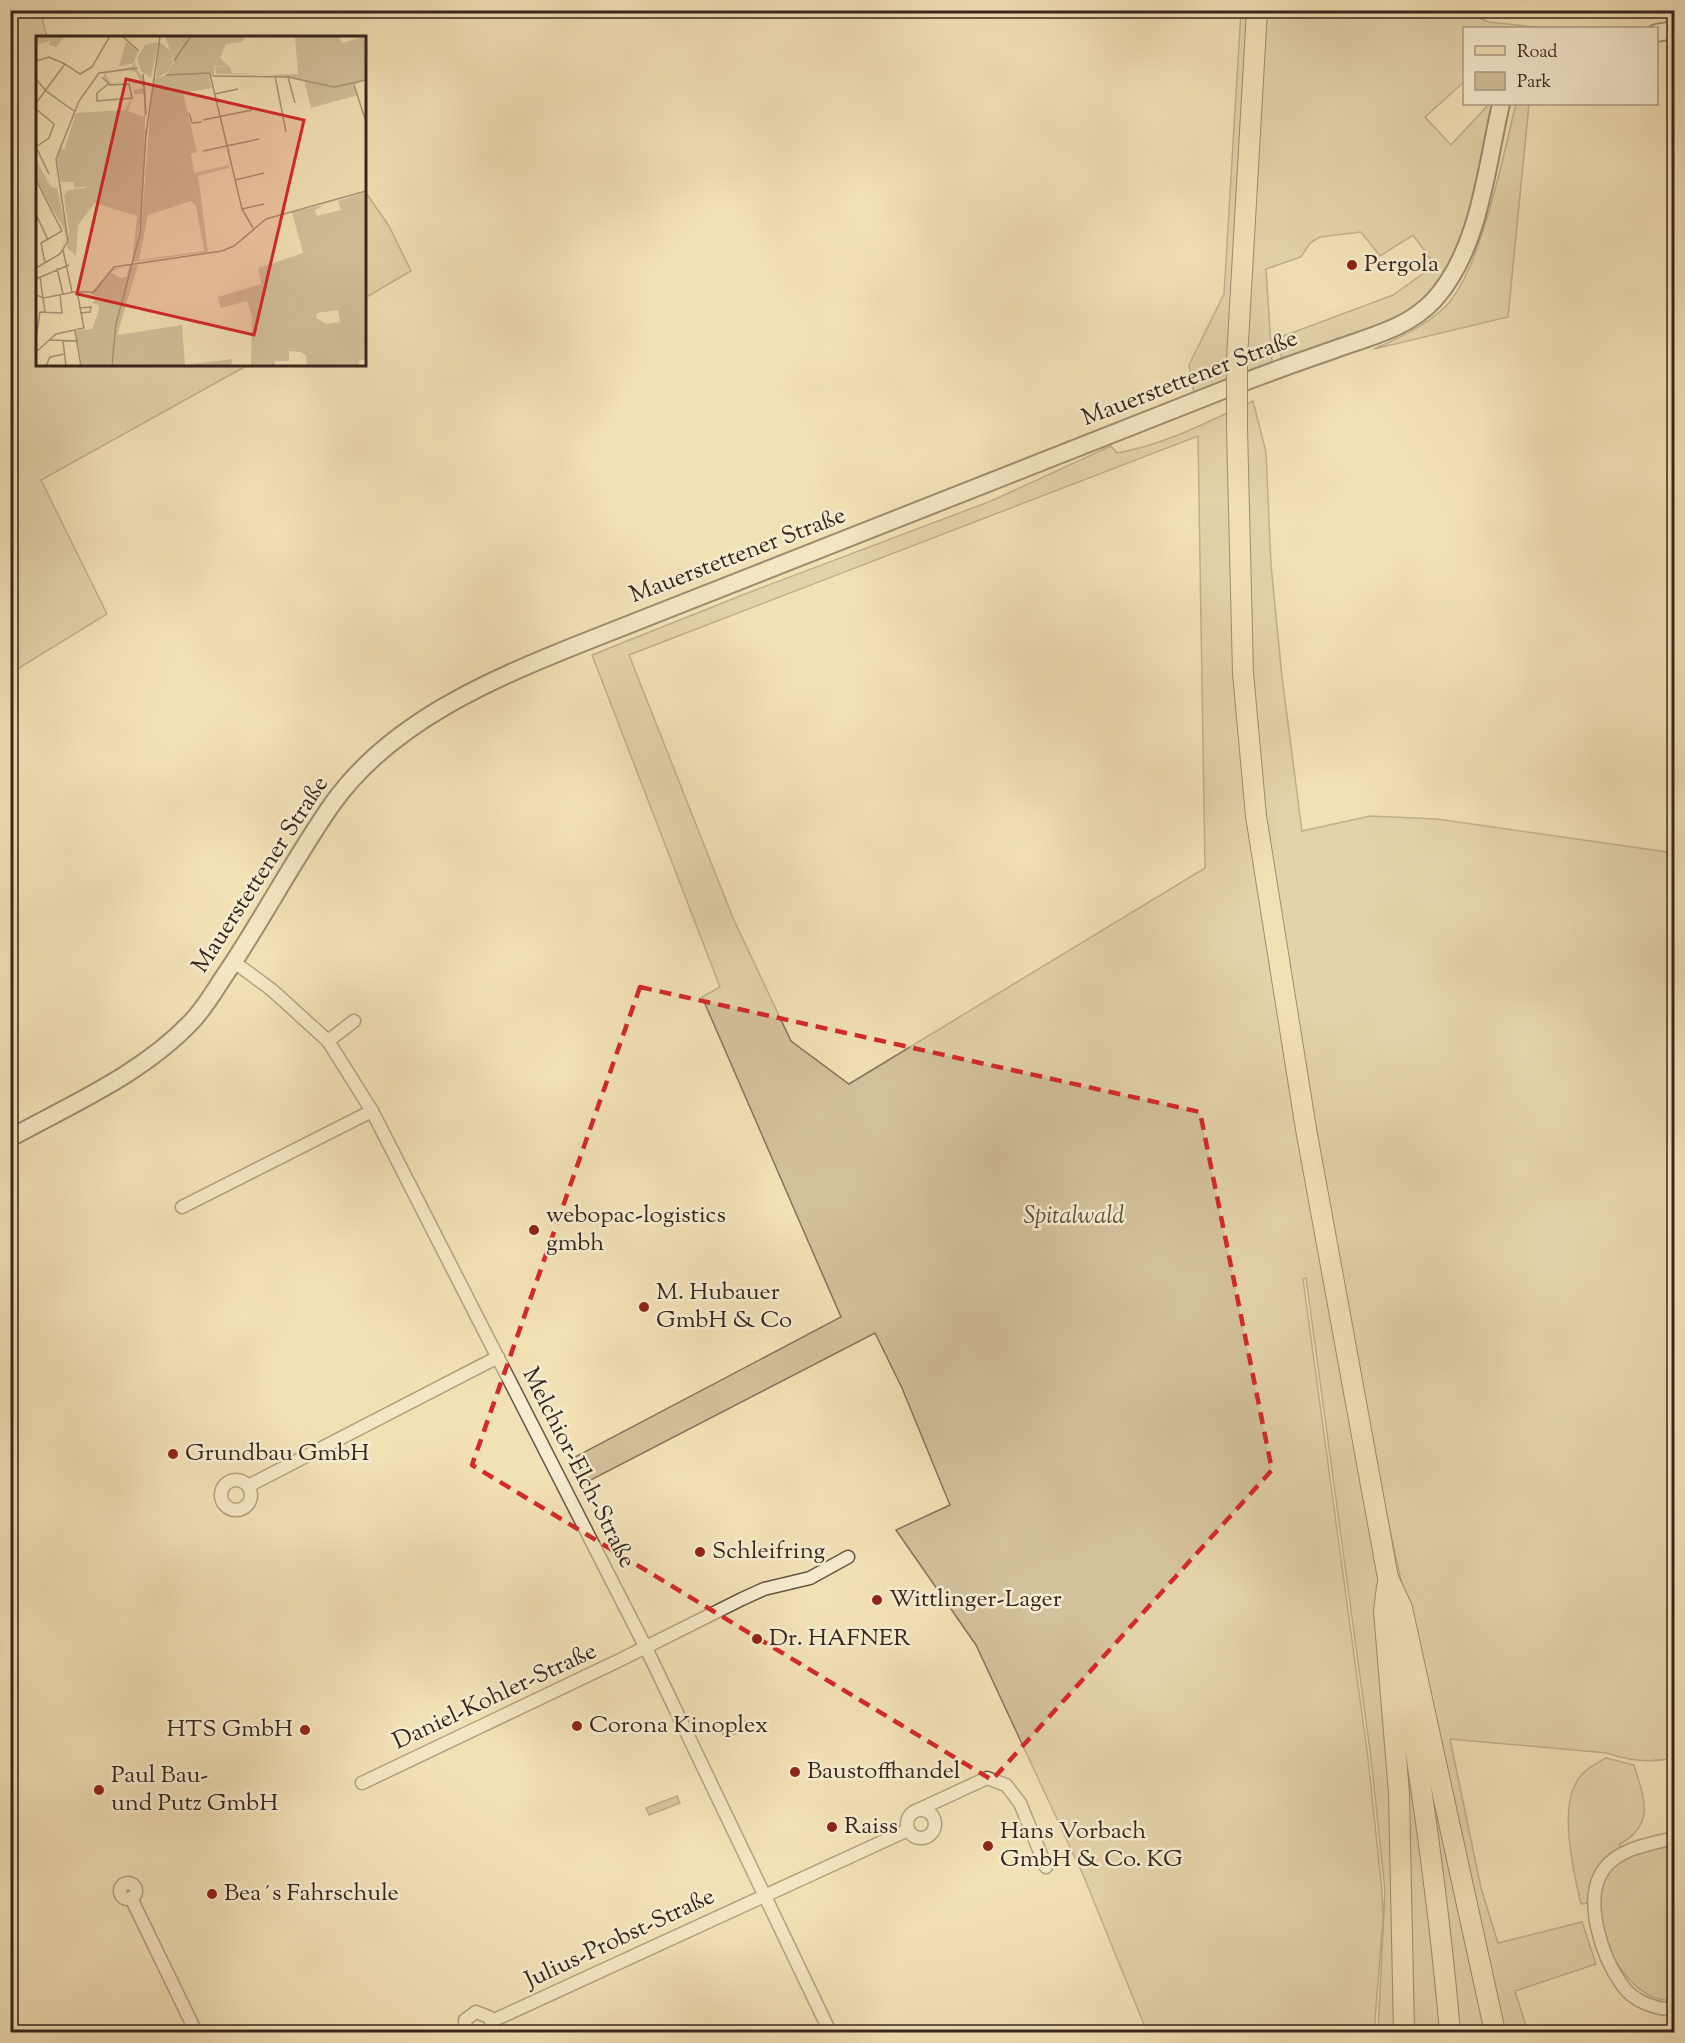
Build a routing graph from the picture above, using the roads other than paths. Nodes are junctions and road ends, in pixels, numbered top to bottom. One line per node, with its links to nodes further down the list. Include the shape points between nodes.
1 (1257, 10): 14 (main road, bridge, via 1237,359 1243,673 1256,816 1302,1107)
2 (1674, 30): 3 (main road)
3 (1658, 33)
4 (1501, 105): 5 (main road, Mauerstettener Straße, via 1478,210 1462,257 1434,299 1414,316 1374,336 1237,385 582,643 470,692 406,732 342,793)
5 (234, 962): 7 (street, Melchior-Elch-Straße, via 272,990); 9 (main road, Mauerstettener Straße, via 193,1020 164,1047 135,1069)
6 (354, 1021): 7 (street)
7 (328, 1041): 8 (street, Melchior-Elch-Straße)
8 (372, 1111): 10 (street); 11 (street, Melchior-Elch-Straße)
9 (10, 1138)
10 (182, 1207)
11 (498, 1357): 12 (street); 15 (street, Melchior-Elch-Straße)
12 (249, 1486)
13 (848, 1557): 15 (street, Daniel-Kohler-Straße, via 810,1578 764,1589)
14 (1388, 1578): 28 (main road, via 1384,1611 1399,1793); 29 (main road, via 1427,1823); 30 (main road, via 1402,1608)
15 (646, 1648): 16 (street, Daniel-Kohler-Straße); 21 (street, Melchior-Elch-Straße)
16 (362, 1783)
17 (918, 1810): 18 (street, via 907,1819); 18 (street, via 931,1814 935,1821 933,1830 922,1838); 20 (street, via 987,1778 1006,1785 1020,1803)
18 (908, 1830): 21 (street, Julius-Probst-Straße)
19 (1674, 1838): 23 (street, via 1616,1858 1604,1868 1595,1885 1593,1904 1600,1938 1622,1987 1638,2000)
20 (1046, 1867)
21 (765, 1894): 24 (street, Julius-Probst-Straße); 27 (street, Melchior-Elch-Straße)
22 (131, 1898): 25 (street)
23 (1674, 2009)
24 (491, 2027): 26 (street, Julius-Probst-Straße, via 481,2012 465,2020)
25 (196, 2032)
26 (466, 2032)
27 (830, 2032)
28 (1404, 2032)
29 (1450, 2032)
30 (1495, 2032)

